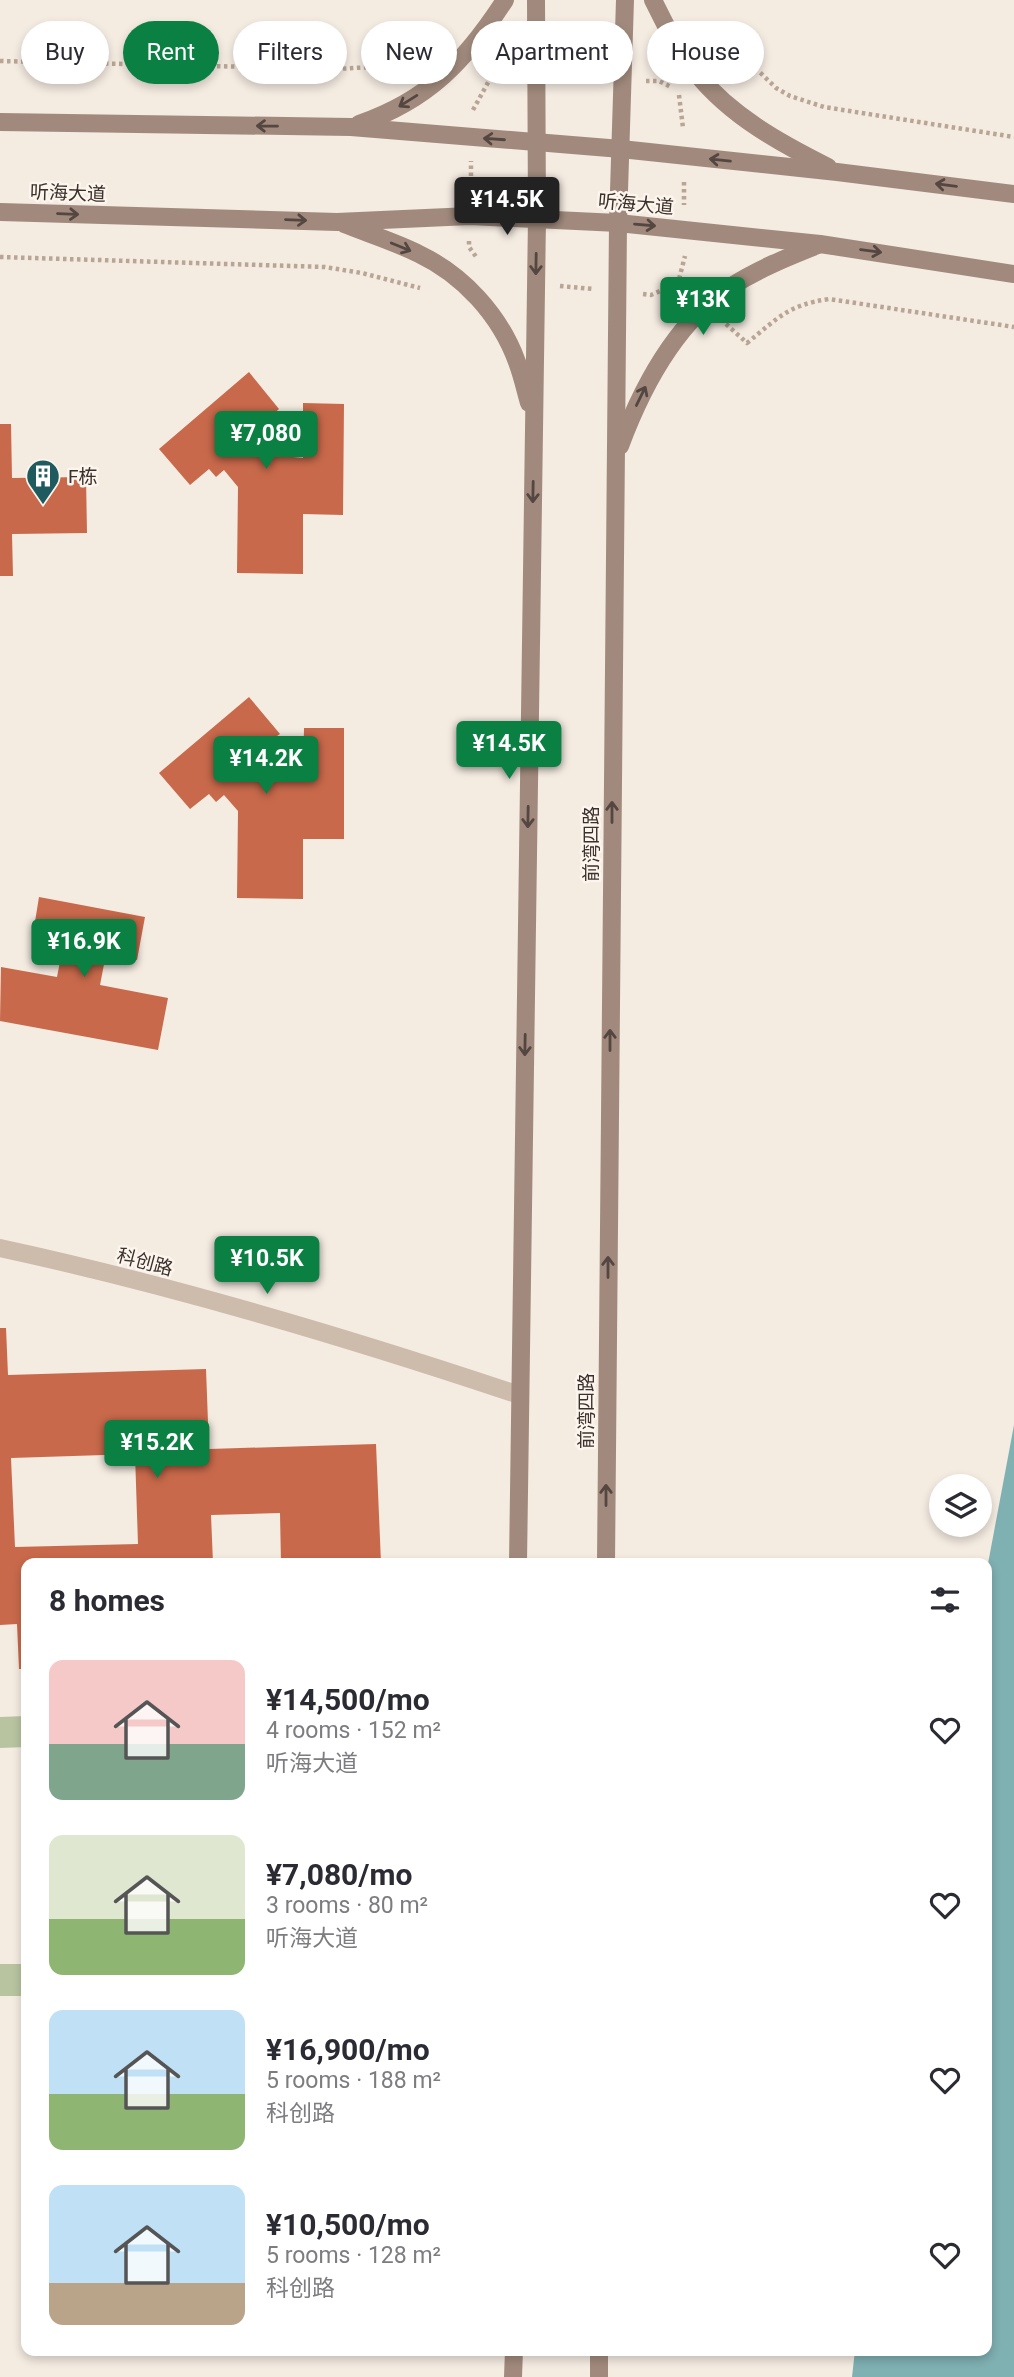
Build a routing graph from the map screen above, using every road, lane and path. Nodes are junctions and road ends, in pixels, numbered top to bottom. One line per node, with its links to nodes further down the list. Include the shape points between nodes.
1 (505, 0): 15 (street, one-way to 15, via 467,53 442,77 409,102)
2 (536, 0): 5 (street)
3 (625, 0): 6 (street, 前湾四路)
4 (653, 0): 21 (street, via 674,42 698,75 734,109 774,139)
5 (536, 21)
6 (624, 21)
7 (0, 61): 8 (path)
8 (361, 68)
9 (764, 77): 17 (path, via 790,96 824,107)
10 (633, 80): 20 (path, via 659,81 678,90)
11 (487, 84): 16 (path, via 472,110)
12 (536, 84): 18 (street)
13 (623, 84): 19 (street, 前湾四路)
14 (0, 122): 15 (street, one-way to 14)
15 (351, 127): 16 (street)
16 (472, 137): 18 (street, one-way to 16); 24 (path)
17 (1014, 137)
18 (536, 142): 19 (street); 25 (street)
19 (621, 149): 20 (street); 27 (street, 前湾四路)
20 (684, 156): 21 (street, one-way to 20); 28 (path)
21 (837, 172): 22 (street, one-way to 21)
22 (1014, 194)
23 (0, 212): 26 (street, 听海大道, one-way to 26)
24 (470, 216): 25 (street, 听海大道); 26 (street, 听海大道); 31 (path, via 469,247)
25 (537, 218): 27 (street, 听海大道); 33 (street, one-way to 33)
26 (337, 222): 38 (street, one-way to 38, via 419,254 476,295 517,360)
27 (618, 223): 28 (street, 听海大道, one-way to 28); 35 (street, 前湾四路)
28 (684, 229): 29 (street, 听海大道); 35 (path, via 685,256 678,283 651,295)
29 (820, 244): 32 (street, 听海大道, one-way to 32); 39 (street, one-way to 29, via 646,385 706,306 763,268)
30 (0, 257): 34 (path, via 325,267)
31 (485, 267)
32 (1014, 274)
33 (536, 283): 35 (path); 38 (street)
34 (420, 287)
35 (617, 292): 39 (street, 前湾四路)
36 (1014, 327): 37 (path, via 829,299 789,309)
37 (747, 343)
38 (534, 421): 41 (street, one-way to 41)
39 (615, 459): 43 (street, 前湾四路, one-way to 39)
40 (0, 1248): 41 (street, 科创路, via 263,1315)
41 (519, 1395): 42 (street)
42 (518, 1558)
43 (606, 1558)
44 (514, 2356): 46 (street)
45 (599, 2356): 47 (street)
46 (513, 2377)
47 (599, 2377)

